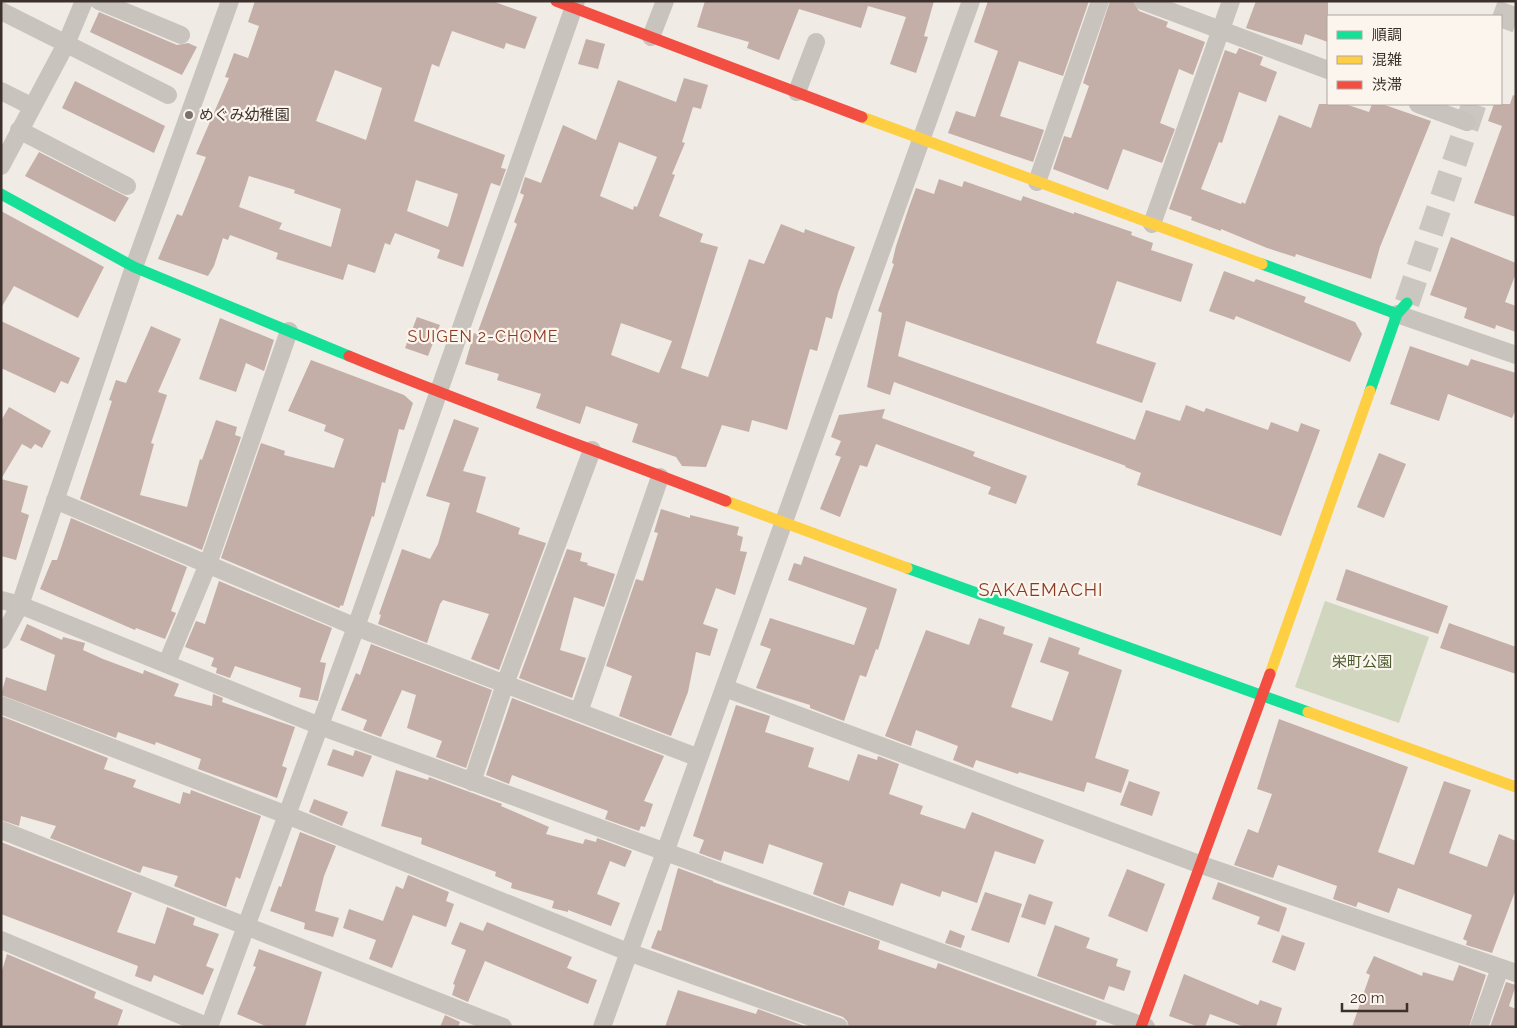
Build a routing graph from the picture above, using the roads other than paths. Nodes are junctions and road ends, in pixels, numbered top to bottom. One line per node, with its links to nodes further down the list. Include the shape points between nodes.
1 (84, 1): 16 (street)
2 (99, 1): 13 (street)
3 (230, 1): 31 (street)
4 (556, 1): 10 (street)
5 (665, 1): 14 (street)
6 (971, 1): 25 (street)
7 (1100, 1): 27 (street)
8 (1143, 1): 12 (street)
9 (1231, 1): 12 (street)
10 (575, 5): 14 (street); 35 (street)
11 (1, 11): 16 (street)
12 (1221, 31): 17 (street); 30 (street)
13 (181, 35)
14 (651, 37): 19 (street)
15 (816, 42): 19 (street)
16 (66, 44): 20 (street); 22 (street)
17 (1327, 70)
18 (1, 91): 22 (street)
19 (797, 92): 25 (street)
20 (168, 95)
21 (1421, 105): 23 (street)
22 (31, 106): 24 (street)
23 (1467, 122)
24 (19, 130): 26 (street); 28 (street)
25 (921, 140): 27 (street); 39 (street)
26 (1, 166)
27 (1037, 182): 30 (street)
28 (127, 186)
29 (1, 194): 31 (street)
30 (1152, 224): 32 (street)
31 (134, 267): 33 (street); 38 (street)
32 (1402, 308): 34 (street); 48 (street)
33 (289, 331): 35 (street); 40 (street)
34 (1516, 356)
35 (437, 392): 36 (street); 43 (street)
36 (592, 450): 37 (street); 46 (street)
37 (660, 477): 39 (street); 50 (street)
38 (55, 500): 40 (street); 42 (street)
39 (782, 523): 47 (street); 48 (street)
40 (208, 564): 43 (street); 45 (street)
41 (1, 600): 42 (street)
42 (20, 605): 44 (street); 45 (street)
43 (356, 627): 46 (street); 51 (street)
44 (1, 640)
45 (167, 663): 51 (street)
46 (505, 684): 50 (street); 53 (street)
47 (725, 688): 52 (street); 58 (street)
48 (1262, 696): 54 (street); 58 (street)
49 (1, 704): 55 (street)
50 (579, 712): 52 (street)
51 (320, 726): 53 (street); 55 (street)
52 (700, 758): 57 (street)
53 (472, 782): 57 (street)
54 (1516, 787)
55 (287, 816): 59 (street); 61 (street)
56 (1, 830): 59 (street)
57 (664, 852): 61 (street); 63 (street)
58 (1199, 864): 62 (street); 63 (street)
59 (247, 926): 60 (street, via 210,1027); 64 (street)
60 (1, 940)
61 (628, 952): 65 (street); 66 (street)
62 (1508, 971): 67 (street)
63 (1143, 1026)
64 (503, 1027)
65 (602, 1027)
66 (839, 1027)
67 (1479, 1027)

